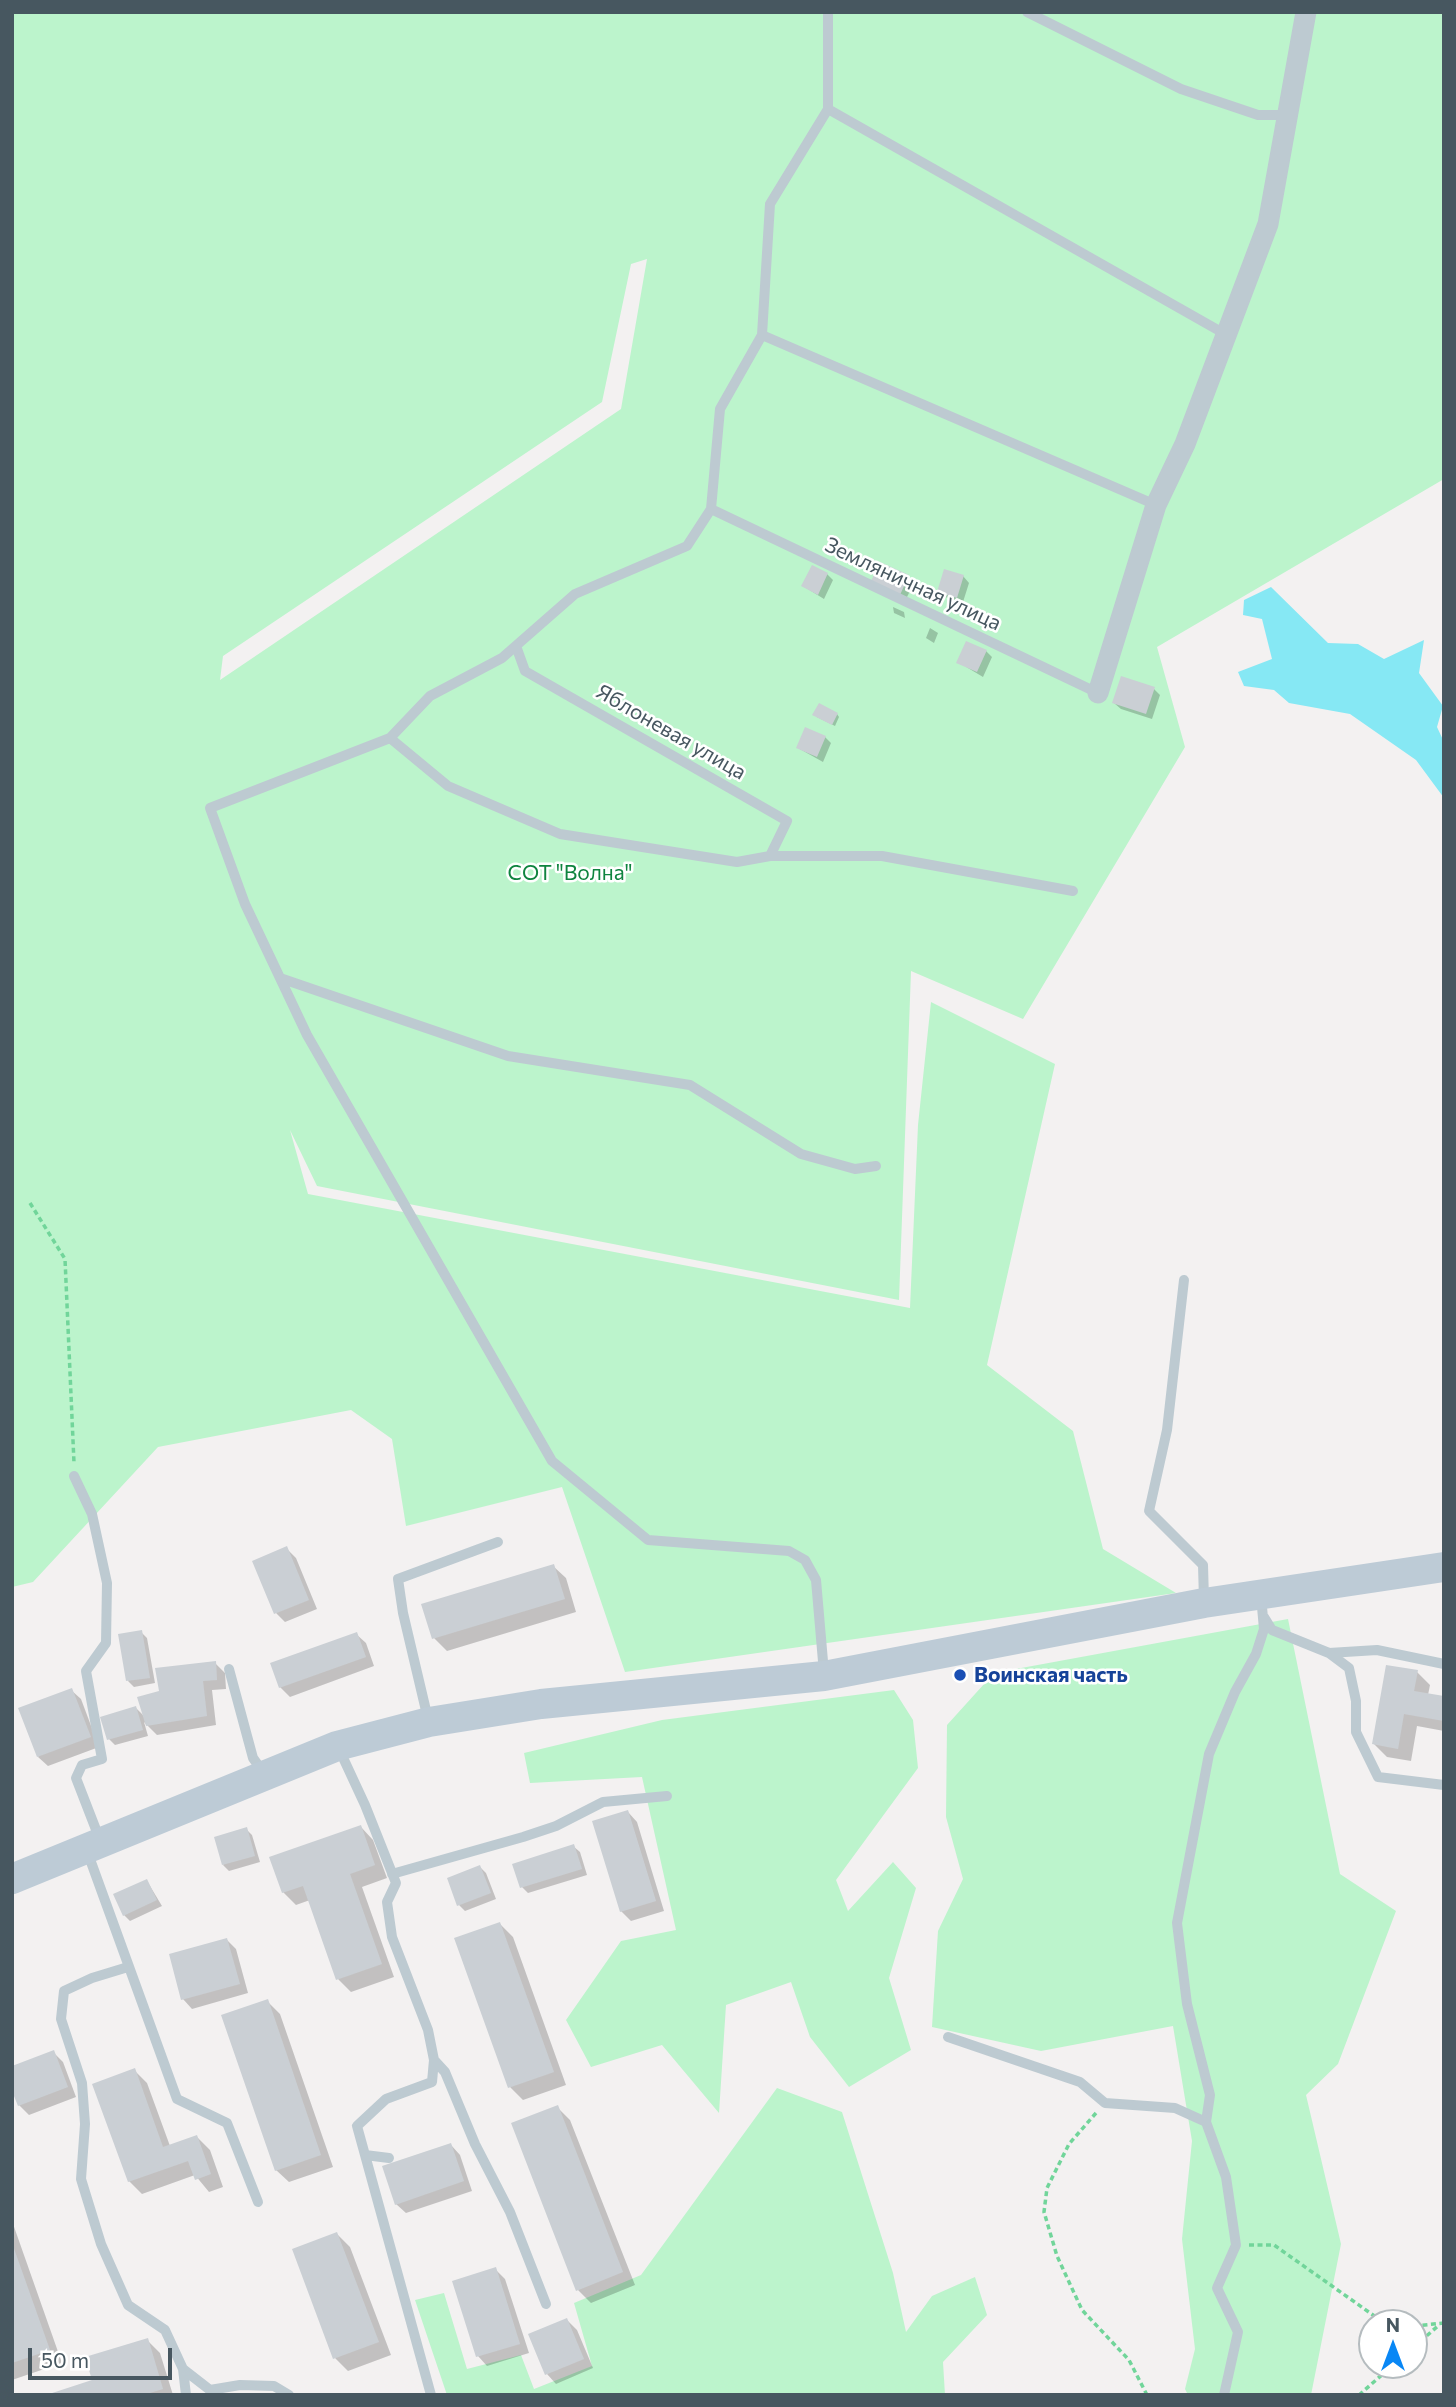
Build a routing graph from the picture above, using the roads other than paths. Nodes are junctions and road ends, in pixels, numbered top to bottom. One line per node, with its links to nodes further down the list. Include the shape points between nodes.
1 (828, 12): 4 (lane)
2 (1027, 12): 5 (lane, via 1181,89 1258,115)
3 (1306, 12): 5 (street)
4 (828, 108): 6 (lane); 7 (lane, via 770,204)
5 (1289, 115): 6 (street, via 1268,223)
6 (1225, 334): 8 (street, via 1185,444)
7 (762, 335): 8 (lane); 9 (lane, via 720,409)
8 (1156, 505): 11 (street)
9 (710, 509): 10 (lane, via 687,546 575,594); 11 (lane, Земляничная улица)
10 (516, 646): 12 (lane, via 430,696); 13 (lane, Яблоневая улица, via 525,671 787,821)
11 (1098, 693)
12 (390, 738): 13 (lane, via 448,786 559,834 737,862); 15 (lane, via 210,808 245,904)
13 (770, 856): 14 (lane, via 882,856)
14 (1073, 891)
15 (280, 978): 16 (lane, via 508,1056 690,1085 801,1154 855,1169); 26 (lane, via 307,1035 552,1461 648,1540 789,1551 805,1560 816,1580)
16 (876, 1166)
17 (1184, 1280): 21 (lane, via 1167,1430 1149,1511 1203,1565)
18 (75, 1476): 32 (lane, via 92,1514 107,1583 106,1643 86,1671 102,1759 82,1765 76,1778)
19 (498, 1542): 27 (lane, via 398,1579)
20 (1444, 1567): 22 (street)
21 (1204, 1603): 22 (street); 26 (street)
22 (1262, 1605): 23 (lane, via 1272,1630); 38 (lane, via 1256,1654 1209,1754 1177,1923 1187,2004 1210,2095)
23 (1329, 1653): 24 (lane, via 1377,1650); 30 (lane, via 1349,1668 1356,1732 1378,1777)
24 (1444, 1664)
25 (229, 1669): 29 (lane, via 253,1758)
26 (824, 1676): 27 (street, via 541,1704)
27 (429, 1722): 28 (street)
28 (337, 1746): 29 (street); 33 (lane)
29 (265, 1774): 32 (street)
30 (1444, 1785)
31 (667, 1796): 33 (lane, via 604,1802 556,1826)
32 (94, 1845): 34 (street); 35 (lane)
33 (392, 1874): 37 (lane, via 396,1883 387,1902 392,1937 428,2030)
34 (12, 1879)
35 (128, 1967): 41 (lane, via 177,2099 227,2123); 43 (lane, via 64,1991 61,2019 82,2083 81,2179 128,2305 164,2330)
36 (948, 2037): 38 (lane, via 1080,2082 1105,2103 1175,2108)
37 (434, 2060): 39 (lane, via 432,2082 386,2099 356,2126); 42 (lane, via 445,2073 510,2212)
38 (1206, 2122): 47 (lane, via 1226,2177 1236,2245 1217,2288 1238,2332)
39 (365, 2155): 40 (lane); 46 (lane)
40 (389, 2158)
41 (258, 2202)
42 (546, 2304)
43 (183, 2369): 44 (lane); 45 (lane, via 210,2390 274,2386)
44 (186, 2395)
45 (289, 2395)
46 (431, 2395)
47 (1224, 2395)

